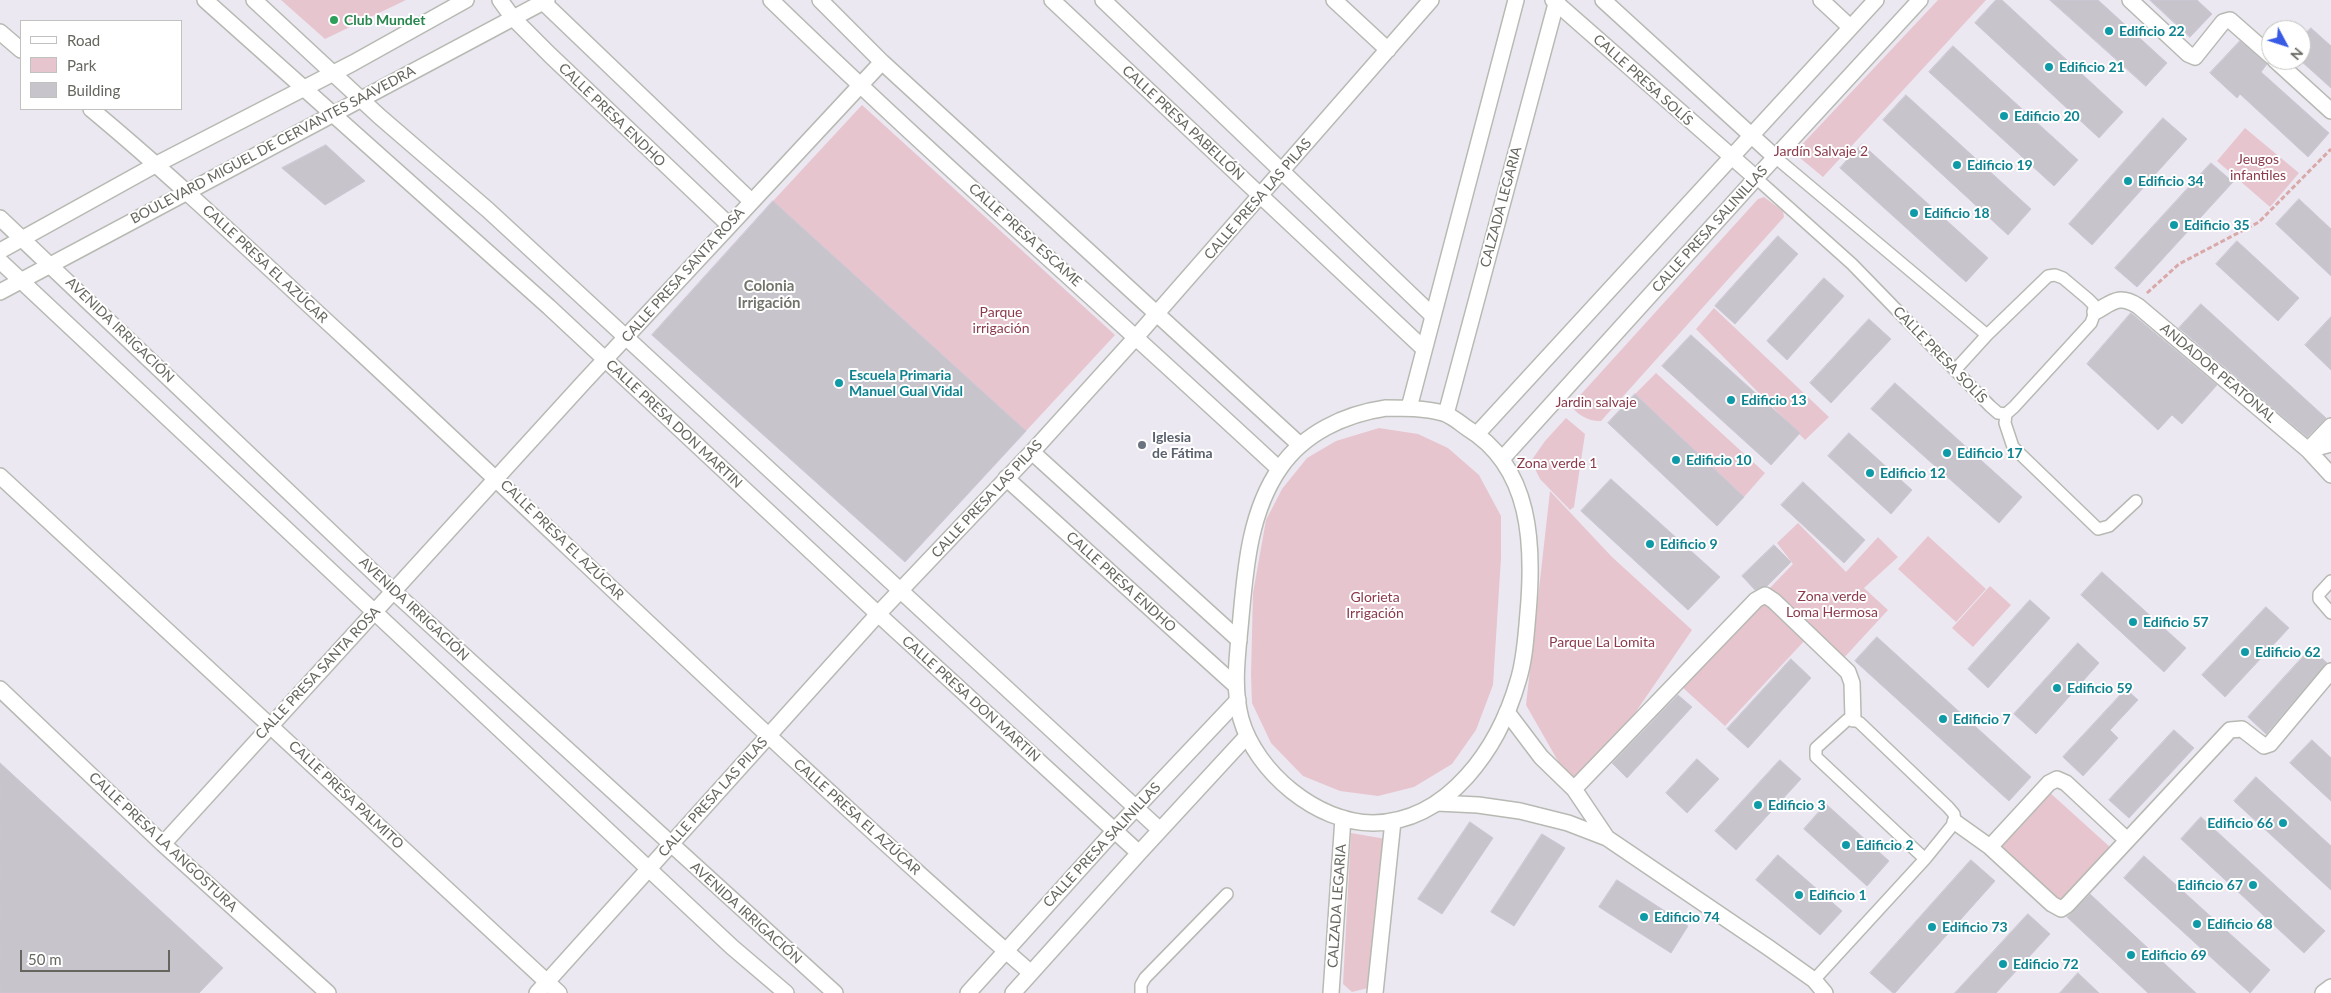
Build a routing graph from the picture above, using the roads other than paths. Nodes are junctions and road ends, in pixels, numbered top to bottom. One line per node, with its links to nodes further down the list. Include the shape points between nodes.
1 (205, 0): 29 (street, CALLE PRESA DON MARTIN)
2 (254, 0): 27 (street)
3 (466, 0): 27 (street)
4 (500, 0): 19 (street, CALLE PRESA ENDHO)
5 (771, 0): 28 (street, CALLE PRESA ESCAME)
6 (820, 0): 25 (street)
7 (1052, 0): 41 (street, CALLE PRESA PABELLÓN)
8 (1103, 0): 38 (street)
9 (1334, 0): 24 (street)
10 (1431, 0): 24 (street, CALLE PRESA LAS PILAS)
11 (1516, 0): 53 (street)
12 (1603, 0): 34 (street)
13 (1821, 0): 20 (street)
14 (1876, 0): 20 (street)
15 (1920, 0): 35 (street, CALLE PRESA SALINILLAS)
16 (2130, 0): 22 (street, via 2195,57 2223,22 2230,20)
17 (544, 1): 19 (street, BOULEVARD MIGUEL DE CERVANTES SAAVEDRA); 42 (street)
18 (1555, 1): 36 (street, CALLE PRESA SOLÍS); 61 (street, CALZADA LEGARIA)
19 (513, 18): 30 (street, BOULEVARD MIGUEL DE CERVANTES SAAVEDRA); 44 (street, CALLE PRESA ENDHO)
20 (1850, 27): 34 (street)
21 (0, 32): 23 (street)
22 (2261, 47)
23 (20, 49)
24 (1388, 50): 38 (street, CALLE PRESA LAS PILAS)
25 (882, 62): 28 (street, CALLE PRESA SANTA ROSA); 52 (street)
26 (2286, 70): 32 (street)
27 (332, 73): 29 (street); 30 (street)
28 (860, 86): 42 (street, CALLE PRESA SANTA ROSA); 55 (street, CALLE PRESA ESCAME)
29 (302, 88): 33 (street, CALLE PRESA DON MARTIN); 37 (street)
30 (360, 99): 33 (street, BOULEVARD MIGUEL DE CERVANTES SAAVEDRA); 56 (street, via 488,210)
31 (92, 110): 37 (street, CALLE PRESA EL AZÚCAR)
32 (2331, 111)
33 (332, 115): 40 (street, BOULEVARD MIGUEL DE CERVANTES SAAVEDRA); 58 (street, CALLE PRESA DON MARTIN)
34 (1751, 137): 35 (street); 36 (street)
35 (1775, 157): 39 (street, CALLE PRESA SALINILLAS); 54 (lane)
36 (1731, 158): 39 (street, CALLE PRESA SOLÍS); 64 (street)
37 (157, 164): 40 (street, CALLE PRESA EL AZÚCAR); 45 (street)
38 (1282, 172): 41 (street, CALLE PRESA LAS PILAS); 53 (street)
39 (1756, 178): 59 (lane, CALLE PRESA SOLÍS, via 1852,264); 69 (street, CALLE PRESA SALINILLAS)
40 (187, 192): 48 (street, BOULEVARD MIGUEL DE CERVANTES SAAVEDRA); 73 (street, CALLE PRESA EL AZÚCAR)
41 (1261, 196): 52 (street, CALLE PRESA LAS PILAS); 57 (street, CALLE PRESA PABELLÓN)
42 (751, 201): 44 (street, CALLE PRESA SANTA ROSA)
43 (0, 218): 45 (street, AVENIDA IRRIGACIÓN)
44 (729, 225): 56 (street, CALLE PRESA SANTA ROSA)
45 (24, 238): 46 (street); 48 (street, AVENIDA IRRIGACIÓN)
46 (0, 251)
47 (0, 261): 49 (street)
48 (51, 264): 49 (street, BOULEVARD MIGUEL DE CERVANTES SAAVEDRA); 77 (street, AVENIDA IRRIGACIÓN)
49 (20, 281): 50 (street, BOULEVARD MIGUEL DE CERVANTES SAAVEDRA); 79 (street)
50 (0, 292)
51 (2095, 312): 54 (lane, via 2093,304 2063,278 2048,276); 62 (lane, via 2091,323); 67 (street, ANDADOR PEATONAL, via 2118,299 2138,306)
52 (1156, 314): 55 (street, CALLE PRESA LAS PILAS); 66 (street)
53 (1432, 315): 57 (street)
54 (1987, 335): 59 (lane)
55 (1137, 336): 68 (street, CALLE PRESA LAS PILAS); 70 (street, CALLE PRESA ESCAME)
56 (626, 338): 58 (street, CALLE PRESA SANTA ROSA); 78 (street)
57 (1423, 348): 60 (street)
58 (606, 360): 73 (street, CALLE PRESA SANTA ROSA); 81 (street, CALLE PRESA DON MARTIN)
59 (1956, 369): 62 (lane, CALLE PRESA SOLÍS, via 1990,406 1998,413)
60 (1409, 408): 61 (street); 66 (street, via 1368,411 1344,418)
61 (1446, 414): 64 (street)
62 (2006, 414): 75 (lane, via 2005,423 2013,447 2098,529 2109,526)
63 (2331, 426): 67 (street)
64 (1478, 434): 69 (street)
65 (2331, 444): 67 (street)
66 (1300, 445): 70 (street)
67 (2308, 450): 71 (street, ANDADOR PEATONAL)
68 (1032, 452): 74 (street, CALLE PRESA LAS PILAS); 82 (street)
69 (1502, 460): 86 (street, via 1522,502 1531,556 1525,643 1519,680)
70 (1279, 469): 82 (street, via 1253,533)
71 (2331, 475)
72 (0, 476): 88 (street, CALLE PRESA PALMITO)
73 (496, 478): 77 (street, CALLE PRESA SANTA ROSA); 89 (street, CALLE PRESA EL AZÚCAR)
74 (1006, 478): 78 (street, CALLE PRESA LAS PILAS); 85 (street, CALLE PRESA ENDHO)
75 (2136, 502)
76 (2331, 581): 80 (lane, via 2319,594 2319,599)
77 (392, 591): 79 (street, CALLE PRESA SANTA ROSA); 102 (street, AVENIDA IRRIGACIÓN)
78 (900, 591): 81 (street, CALLE PRESA LAS PILAS); 93 (street)
79 (374, 613): 88 (street, CALLE PRESA SANTA ROSA); 106 (street)
80 (2331, 613)
81 (878, 614): 89 (street, CALLE PRESA LAS PILAS); 97 (street, CALLE PRESA DON MARTIN)
82 (1239, 640): 85 (street)
83 (2331, 671): 100 (street, via 2270,744 2264,746 2242,729 2230,730)
84 (0, 689): 101 (street, CALLE PRESA LA ANGOSTURA)
85 (1237, 692): 90 (street); 93 (street, CALLE PRESA SALINILLAS)
86 (1507, 712): 91 (street, via 1541,757); 92 (street, via 1481,759)
87 (1853, 719): 91 (street, via 1852,683 1848,672 1764,595); 96 (lane, via 1886,746 1948,807); 105 (lane, via 1847,720 1816,748 1816,757)
88 (270, 725): 101 (street, CALLE PRESA SANTA ROSA); 112 (street, CALLE PRESA PALMITO)
89 (767, 736): 102 (street, CALLE PRESA LAS PILAS); 108 (street, CALLE PRESA EL AZÚCAR)
90 (1247, 736): 94 (street, via 1257,754 1289,787 1307,801); 98 (street)
91 (1574, 789): 99 (street)
92 (1437, 803): 95 (street); 99 (street, via 1520,811 1568,823)
93 (1136, 807): 97 (street, CALLE PRESA SALINILLAS); 98 (street)
94 (1344, 818): 95 (street, via 1370,823); 120 (street, CALZADA LEGARIA)
95 (1393, 821): 121 (street)
96 (1955, 822): 103 (street); 105 (lane)
97 (1115, 830): 104 (street, CALLE PRESA DON MARTIN); 108 (street, CALLE PRESA SALINILLAS)
98 (1160, 830): 104 (street)
99 (1607, 838): 110 (street)
100 (2127, 840): 103 (street, via 2057,778); 103 (street, via 2061,909)
101 (163, 844): 113 (street, CALLE PRESA LA ANGOSTURA)
102 (670, 845): 106 (street, CALLE PRESA LAS PILAS); 116 (street, AVENIDA IRRIGACIÓN)
103 (1990, 847)
104 (1139, 853): 109 (street)
105 (1925, 858): 110 (lane)
106 (649, 869): 112 (street, CALLE PRESA LAS PILAS); 115 (street)
107 (1227, 894): 119 (lane, via 1145,978)
108 (1006, 951): 109 (street, CALLE PRESA EL AZÚCAR); 117 (street, CALLE PRESA SALINILLAS)
109 (1031, 973): 118 (street)
110 (1814, 980): 122 (street)
111 (2331, 987): 123 (street)
112 (542, 988): 114 (street, CALLE PRESA PALMITO)
113 (320, 991)
114 (558, 993)
115 (786, 993)
116 (835, 993)
117 (968, 993)
118 (1013, 993)
119 (1141, 993)
120 (1331, 993)
121 (1374, 993)
122 (1825, 993)
123 (2323, 993)

